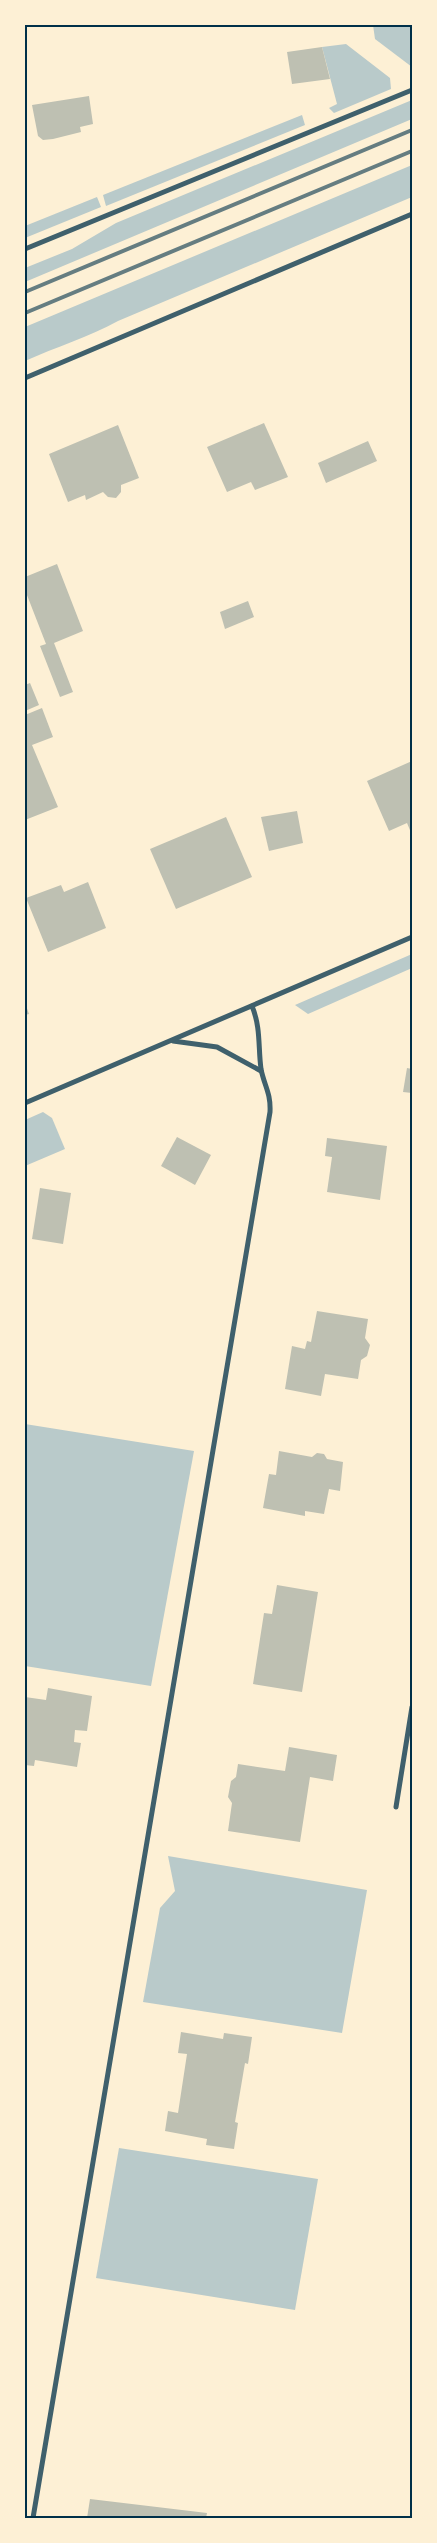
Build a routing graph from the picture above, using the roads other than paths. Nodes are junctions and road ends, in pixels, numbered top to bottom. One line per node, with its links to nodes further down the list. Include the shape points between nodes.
1 (412, 90): 3 (street)
2 (412, 214): 4 (street)
3 (25, 249)
4 (25, 378)
5 (412, 937): 6 (street)
6 (252, 1006): 7 (street); 8 (street, via 260,1032)
7 (171, 1041): 8 (street, via 217,1047); 9 (street)
8 (262, 1071): 12 (street, via 270,1096 270,1112)
9 (25, 1103)
10 (412, 1708): 11 (street)
11 (396, 1807)
12 (33, 2518)

